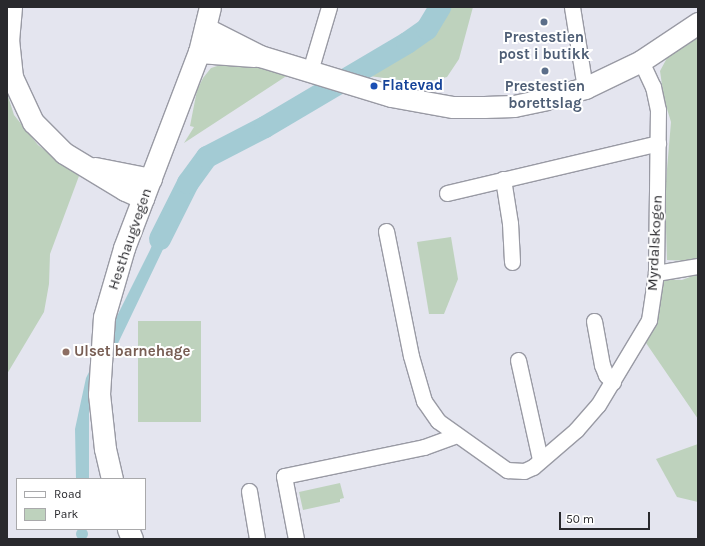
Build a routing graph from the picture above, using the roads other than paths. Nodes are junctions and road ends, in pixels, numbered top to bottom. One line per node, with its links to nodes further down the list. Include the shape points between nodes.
1 (11, 7): 13 (main road, via 9,59 12,77 23,105 33,122 54,145)
2 (210, 7): 6 (main road, Hesthaugvegen)
3 (329, 7): 10 (street)
4 (572, 7): 11 (street)
5 (698, 23): 9 (main road)
6 (205, 28): 7 (main road, Hesthaugvegen); 8 (main road)
7 (199, 52): 8 (main road); 14 (main road, Hesthaugvegen)
8 (260, 56): 10 (main road)
9 (641, 61): 11 (main road); 12 (street, Myrdalskogen, via 653,87 658,110)
10 (310, 71): 11 (main road, via 425,103 484,107 546,99)
11 (585, 88)
12 (658, 143): 15 (street); 21 (street, Myrdalskogen)
13 (91, 168): 14 (main road); 17 (main road)
14 (151, 179): 17 (main road, Hesthaugvegen)
15 (503, 179): 16 (street); 19 (street, via 510,223)
16 (447, 193)
17 (143, 198): 27 (main road, Hesthaugvegen, via 112,286 101,343 99,394 104,449)
18 (386, 231): 25 (street, Myrdalskogen, via 411,356 424,401 438,421)
19 (512, 262)
20 (698, 266): 21 (street)
21 (656, 273): 24 (street, Myrdalskogen, via 649,320)
22 (594, 321): 24 (street, via 602,365)
23 (518, 360): 26 (street)
24 (613, 382): 26 (street, Myrdalskogen, via 576,430)
25 (458, 435): 26 (street, Myrdalskogen, via 507,470 524,472); 30 (street, via 424,447 284,476)
26 (540, 459)
27 (112, 478)
28 (249, 490): 29 (street)
29 (257, 539)
30 (296, 539)

